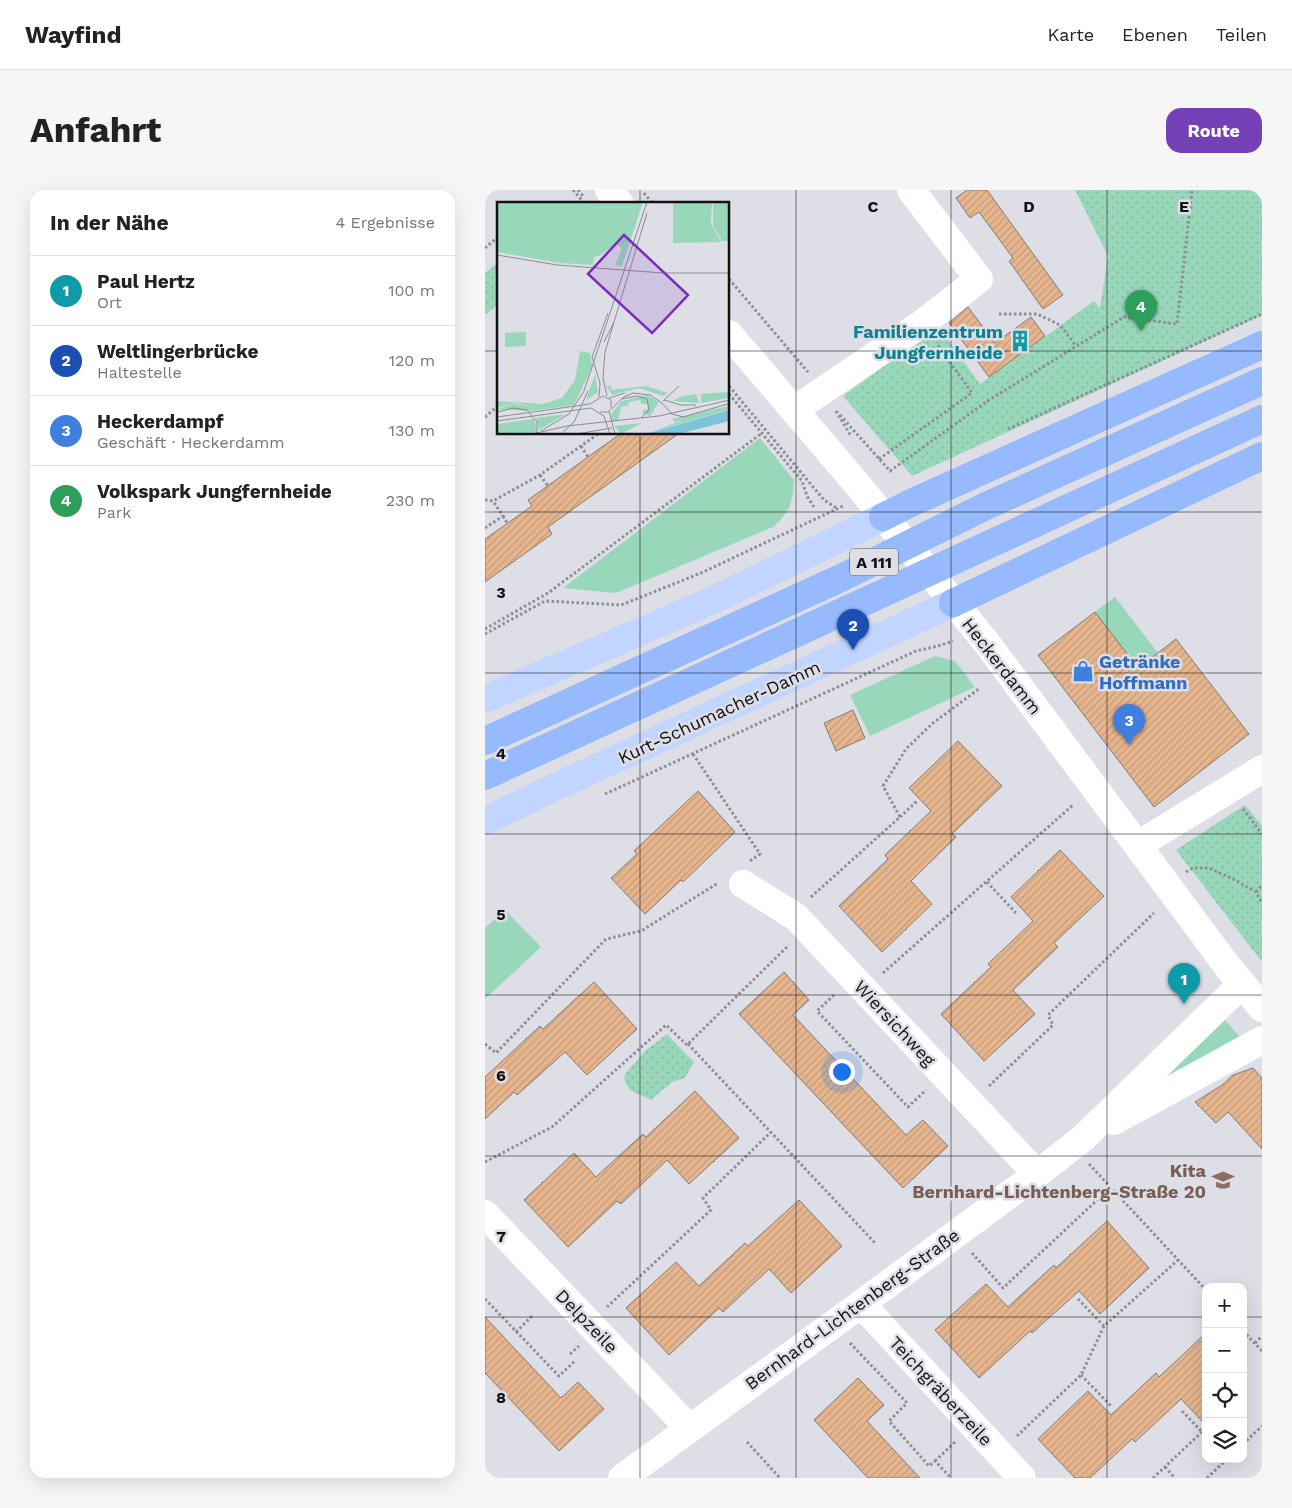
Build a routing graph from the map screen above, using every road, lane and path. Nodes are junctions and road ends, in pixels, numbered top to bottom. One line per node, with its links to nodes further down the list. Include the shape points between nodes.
1 (573, 190): 6 (path)
2 (609, 190): 7 (street)
3 (641, 190): 8 (path)
4 (911, 190): 14 (street, via 979,280)
5 (1192, 190): 17 (path, via 1177,324 1124,317)
6 (583, 202)
7 (618, 202)
8 (651, 202)
9 (497, 238): 10 (path)
10 (485, 248)
11 (730, 280): 21 (path)
12 (999, 314): 17 (path, via 1037,314 1060,325)
13 (1262, 314): 26 (path)
14 (923, 323): 21 (street); 33 (path, via 972,393)
15 (730, 335): 23 (street, Heckerdamm)
16 (1262, 345): 43 (highway, via 913,502)
17 (1077, 346): 33 (path, via 989,400 890,471)
18 (1262, 381): 52 (highway, A 111, via 986,506 841,578)
19 (730, 387): 36 (path)
20 (730, 395): 27 (path)
21 (829, 400): 23 (street); 29 (path); 33 (path)
22 (497, 407): 24 (path)
23 (794, 410): 43 (street, Heckerdamm)
24 (485, 417)
25 (1262, 419): 55 (highway, A 111)
26 (1005, 431)
27 (762, 433): 39 (path, via 802,482); 46 (path, via 548,593)
28 (597, 435): 30 (path)
29 (853, 440)
30 (581, 446): 32 (path); 34 (path)
31 (1262, 456): 45 (highway)
32 (588, 457)
33 (879, 459)
34 (540, 475): 35 (path); 38 (path)
35 (548, 486)
36 (817, 491)
37 (485, 500): 38 (path)
38 (493, 501): 41 (path)
39 (814, 507)
40 (824, 514): 47 (path, via 701,573 621,605 545,601)
41 (503, 516): 42 (path); 44 (path)
42 (507, 523)
43 (889, 524): 45 (street, Heckerdamm); 50 (main road)
44 (485, 528)
45 (948, 596): 60 (main road, Kurt-Schumacher-Damm); 62 (street, Heckerdamm)
46 (485, 629)
47 (485, 634)
48 (957, 640): 51 (path, via 916,651)
49 (981, 688): 59 (path, via 933,723 906,749 883,786)
50 (485, 699)
51 (803, 703)
52 (485, 741)
53 (693, 754): 64 (path, via 760,854)
54 (1262, 769): 62 (street)
55 (485, 776)
56 (917, 802): 59 (path)
57 (1239, 804): 61 (path)
58 (1073, 806): 65 (path)
59 (900, 817): 71 (path)
60 (485, 821)
61 (1262, 834)
62 (1138, 845): 73 (street, Heckerdamm)
63 (1184, 873): 67 (path, via 1193,868 1209,868)
64 (737, 877): 71 (street, Wiersichweg, via 796,917); 76 (path, via 641,931 606,939 497,1053)
65 (987, 882): 69 (path); 72 (path)
66 (1262, 885): 67 (path)
67 (1256, 892): 68 (path)
68 (1262, 903)
69 (1016, 913)
70 (1154, 913): 79 (path, via 1047,1015 1053,1025)
71 (806, 915): 72 (street, Wiersichweg); 77 (path)
72 (865, 978): 78 (street, Wiersichweg); 78 (path, via 817,1011 908,1107)
73 (1241, 984): 74 (street, Heckerdamm); 81 (street, Bernhard-Lichtenberg-Straße)
74 (1262, 1008)
75 (1262, 1040): 81 (street, Bernhard-Lichtenberg-Straße)
76 (485, 1044)
77 (688, 1044): 80 (path); 82 (path, via 666,1026 552,1127)
78 (943, 1074): 79 (street, Wiersichweg)
79 (971, 1104): 83 (street, Wiersichweg)
80 (771, 1132): 87 (path); 93 (path, via 703,1198 711,1210)
81 (1085, 1151): 83 (street, Bernhard-Lichtenberg-Straße); 84 (path)
82 (485, 1162)
83 (1037, 1174): 86 (street, Bernhard-Lichtenberg-Straße)
84 (1110, 1188): 86 (path, via 1003,1288); 88 (path)
85 (485, 1214): 107 (street, Delpzeile)
86 (956, 1234): 92 (street, Bernhard-Lichtenberg-Straße)
87 (875, 1243)
88 (1177, 1260): 89 (path); 96 (path)
89 (1202, 1286)
90 (485, 1299): 97 (path)
91 (1079, 1299): 96 (path)
92 (861, 1304): 95 (street, Bernhard-Lichtenberg-Straße); 111 (street, Teichgräberzeile)
93 (601, 1313)
94 (533, 1316): 97 (path)
95 (832, 1325): 107 (street, Bernhard-Lichtenberg-Straße); 118 (path, via 907,1403 889,1421 929,1466 935,1460)
96 (1104, 1326): 103 (path)
97 (516, 1332): 102 (path, via 559,1376)
98 (1247, 1334): 100 (path)
99 (1262, 1336): 100 (path)
100 (1255, 1343): 101 (path)
101 (1262, 1351)
102 (576, 1360)
103 (1081, 1375): 104 (path); 111 (path)
104 (1111, 1406)
105 (1183, 1411): 108 (path)
106 (1262, 1426): 109 (path)
107 (689, 1428): 116 (street, Bernhard-Lichtenberg-Straße)
108 (1202, 1432): 113 (path)
109 (1247, 1440)
110 (747, 1442): 117 (path)
111 (998, 1453): 119 (street, Teichgräberzeile)
112 (1223, 1463): 122 (path)
113 (1165, 1467): 120 (path); 121 (path)
114 (485, 1472): 115 (path)
115 (490, 1478)
116 (622, 1478)
117 (780, 1478)
118 (951, 1478)
119 (1021, 1478)
120 (1153, 1478)
121 (1175, 1478)
122 (1207, 1478)

